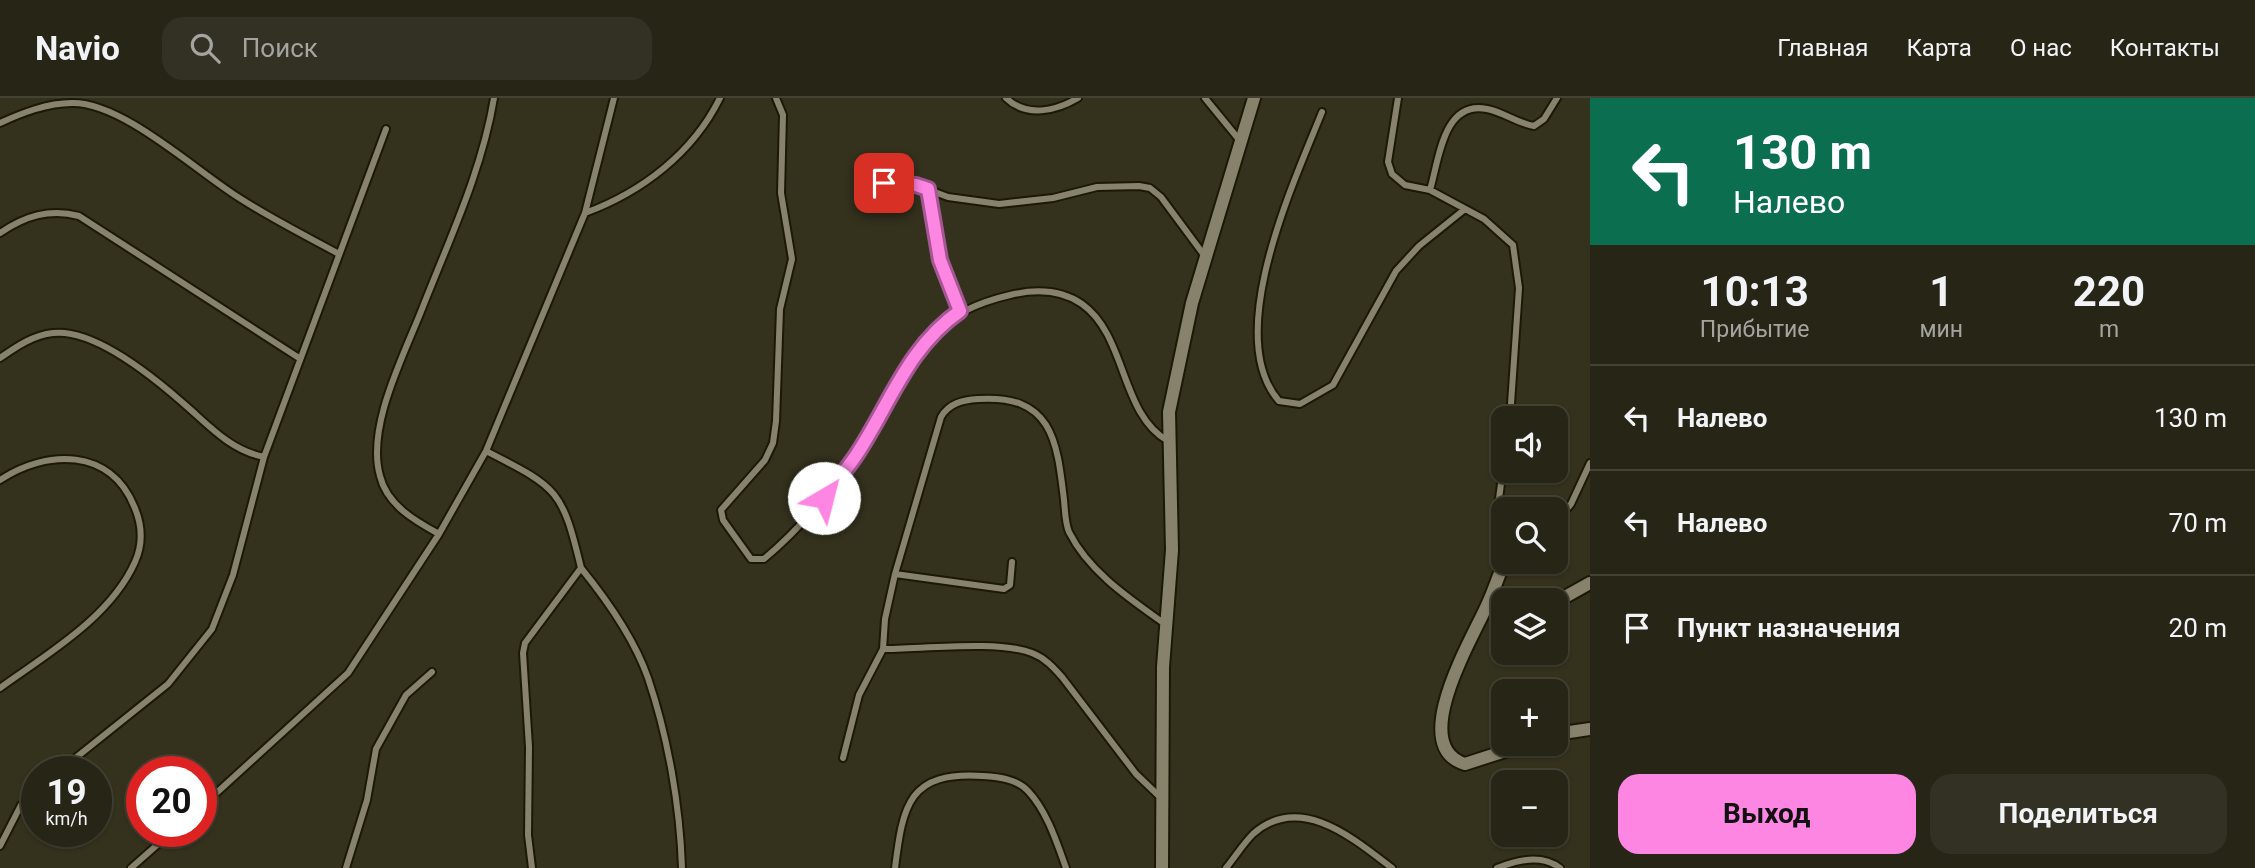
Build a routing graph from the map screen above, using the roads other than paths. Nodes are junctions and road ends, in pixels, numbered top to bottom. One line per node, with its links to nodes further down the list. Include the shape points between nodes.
1 (494, 98): 33 (lane, via 482,154 399,369 377,443 380,477 390,497 414,521)
2 (614, 98): 19 (lane)
3 (720, 98): 19 (lane, via 692,143 670,164)
4 (1006, 98): 5 (lane, via 1019,107 1043,111)
5 (1078, 98)
6 (1205, 98): 14 (lane)
7 (1254, 98): 14 (street)
8 (1398, 98): 17 (lane, via 1388,167 1405,185)
9 (1557, 98): 17 (lane, via 1534,126 1486,108 1458,114 1449,126)
10 (779, 100): 23 (lane, via 781,193 792,260 780,309 773,443 754,477 722,510 723,520 751,559 764,559 807,520 857,454 909,362 940,325)
11 (1322, 112): 18 (lane, via 1269,257 1261,296 1257,350 1279,401 1300,404 1333,385 1396,271)
12 (0, 123): 21 (lane, via 47,106 73,103 100,108 125,119 242,200)
13 (386, 129): 21 (lane)
14 (1241, 142): 22 (street)
15 (863, 182): 16 (lane)
16 (928, 189): 22 (lane, via 999,204 1044,200 1097,187 1150,188); 23 (lane, via 940,260)
17 (1430, 190): 18 (lane)
18 (1465, 209): 26 (lane, via 1504,235 1517,257 1518,321)
19 (585, 214): 28 (lane)
20 (0, 233): 25 (lane, via 51,211 79,216)
21 (339, 254): 25 (lane)
22 (1205, 257): 27 (street, via 1178,360)
23 (960, 311): 27 (lane, via 1022,292 1049,290 1082,304 1119,359 1149,427)
24 (0, 358): 29 (lane, via 38,336 72,334 119,355 169,390 220,436 240,450)
25 (299, 358): 29 (lane)
26 (1511, 406)
27 (1168, 441): 41 (street, via 1172,550)
28 (486, 451): 33 (lane); 35 (lane, via 555,493 566,512)
29 (264, 457): 47 (lane, via 233,575 212,629 169,684)
30 (1590, 463): 32 (lane)
31 (0, 480): 44 (lane, via 17,468 82,459 115,475 124,486 139,517 141,538 124,583 99,611)
32 (1568, 508)
33 (439, 534): 50 (lane, via 348,673)
34 (1012, 562): 36 (lane, via 1010,585 1004,589)
35 (581, 568): 57 (lane, via 532,633 523,653); 58 (lane, via 606,599 647,676 666,749)
36 (894, 574): 41 (lane, via 944,411 969,400 1014,401 1047,422 1055,439 1068,530 1106,578); 42 (lane)
37 (1500, 574): 40 (street)
38 (1590, 583): 39 (street)
39 (1568, 595)
40 (1489, 602): 48 (street, via 1445,701 1444,748 1465,764)
41 (1167, 625): 51 (street)
42 (883, 649): 49 (lane, via 859,695); 51 (lane, via 986,646 1034,653 1062,677 1136,774)
43 (432, 672): 56 (lane, via 407,695 376,749 367,800)
44 (0, 688)
45 (1590, 729): 46 (street)
46 (1568, 732)
47 (78, 756)
48 (1491, 756)
49 (843, 758)
50 (217, 792)
51 (1162, 799): 61 (street)
52 (21, 805): 53 (lane)
53 (0, 846)
54 (155, 847): 55 (lane)
55 (131, 868)
56 (346, 868)
57 (533, 868)
58 (682, 868)
59 (895, 868): 60 (lane, via 901,824 916,792 933,781 968,775 1006,778 1030,792)
60 (1066, 868)
61 (1162, 868)
62 (1226, 868): 63 (lane, via 1265,825 1306,819 1337,828)
63 (1392, 868)
64 (1497, 868): 65 (lane, via 1527,859 1552,862)
65 (1560, 868)

